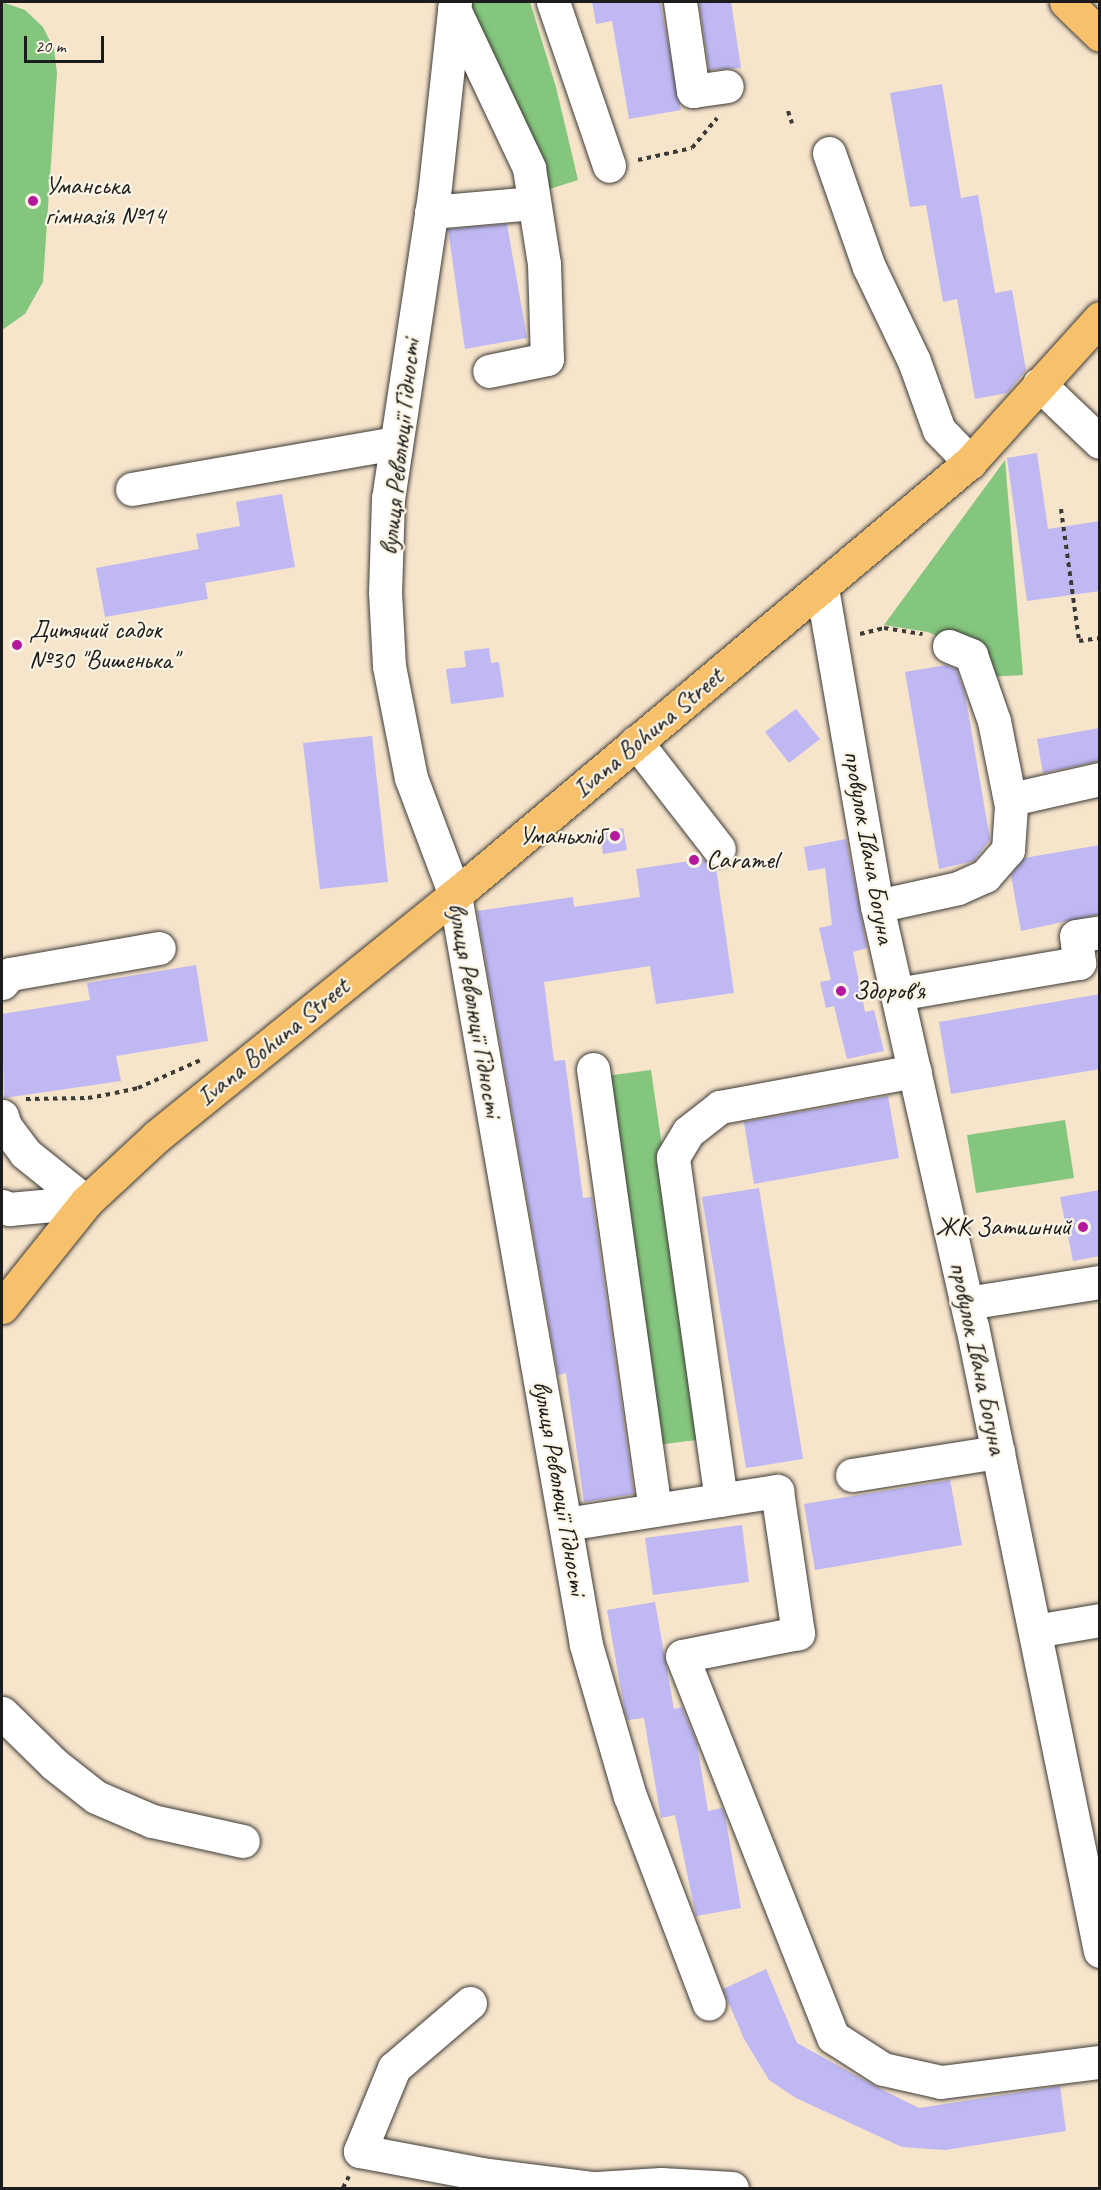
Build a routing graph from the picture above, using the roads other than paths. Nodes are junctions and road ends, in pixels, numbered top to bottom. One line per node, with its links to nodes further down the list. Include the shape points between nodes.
1 (553, 2): 8 (street)
2 (680, 2): 6 (street, via 693,91)
3 (1066, 2): 5 (main road)
4 (455, 5): 9 (street, via 529,168); 10 (street, вулиця Революції Гідності)
5 (1100, 35)
6 (726, 98)
7 (829, 153): 16 (street, via 869,267 914,361 939,430)
8 (609, 166)
9 (534, 203): 10 (street); 12 (street, via 544,264 547,360)
10 (431, 212): 15 (street, вулиця Революції Гідності)
11 (1100, 318): 13 (main road, Ivana Bohuna Street)
12 (489, 371)
13 (1039, 384): 14 (street); 16 (main road, Ivana Bohuna Street)
14 (1100, 442)
15 (395, 443): 17 (street); 24 (street, вулиця Революції Гідності, via 386,580 389,666 411,778)
16 (970, 462): 18 (main road, Ivana Bohuna Street)
17 (132, 489)
18 (824, 599): 20 (main road, Ivana Bohuna Street); 25 (street, провулок Івана Богуна)
19 (949, 646): 22 (street, via 971,655 994,721)
20 (636, 742): 23 (street); 24 (main road, Ivana Bohuna Street)
21 (1100, 779): 22 (street, via 1016,798)
22 (1011, 806): 25 (street, via 1008,850 985,876 958,888)
23 (719, 849)
24 (455, 894): 33 (main road, Ivana Bohuna Street, via 157,1136); 42 (street, вулиця Революції Гідності)
25 (877, 906): 29 (street, провулок Івана Богуна)
26 (1100, 932): 29 (street, via 1076,936 1079,963)
27 (159, 948): 28 (street, via 10,974)
28 (2, 983)
29 (897, 994): 31 (street, провулок Івана Богуна)
30 (593, 1069): 41 (street, via 655,1470)
31 (915, 1071): 36 (street, провулок Івана Богуна); 40 (street, via 720,1107 688,1132 673,1157)
32 (13, 1107): 33 (street, via 4,1126 25,1153)
33 (86, 1202): 34 (street, via 30,1208); 37 (main road, Ivana Bohuna Street)
34 (2, 1206)
35 (1100, 1282): 36 (street)
36 (967, 1304): 38 (street, провулок Івана Богуна)
37 (2, 1307)
38 (998, 1452): 39 (street); 44 (street, провулок Івана Богуна)
39 (852, 1475)
40 (721, 1500): 41 (street); 51 (street, via 777,1491 798,1633 682,1656 833,2037 883,2069 941,2082)
41 (655, 1510): 42 (street)
42 (566, 1524): 50 (street, вулиця Революції Гідності, via 586,1645 630,1796)
43 (1100, 1620): 44 (street)
44 (1035, 1631): 47 (street, провулок Івана Богуна)
45 (2, 1713): 46 (street, via 54,1764 96,1797 152,1821)
46 (243, 1841)
47 (1095, 1901): 48 (street, провулок Івана Богуна)
48 (1100, 1951)
49 (470, 2003): 52 (street, via 394,2068 360,2151 482,2175)
50 (709, 2004)
51 (1100, 2062)
52 (595, 2188): 53 (street, via 661,2184)
53 (732, 2188)

